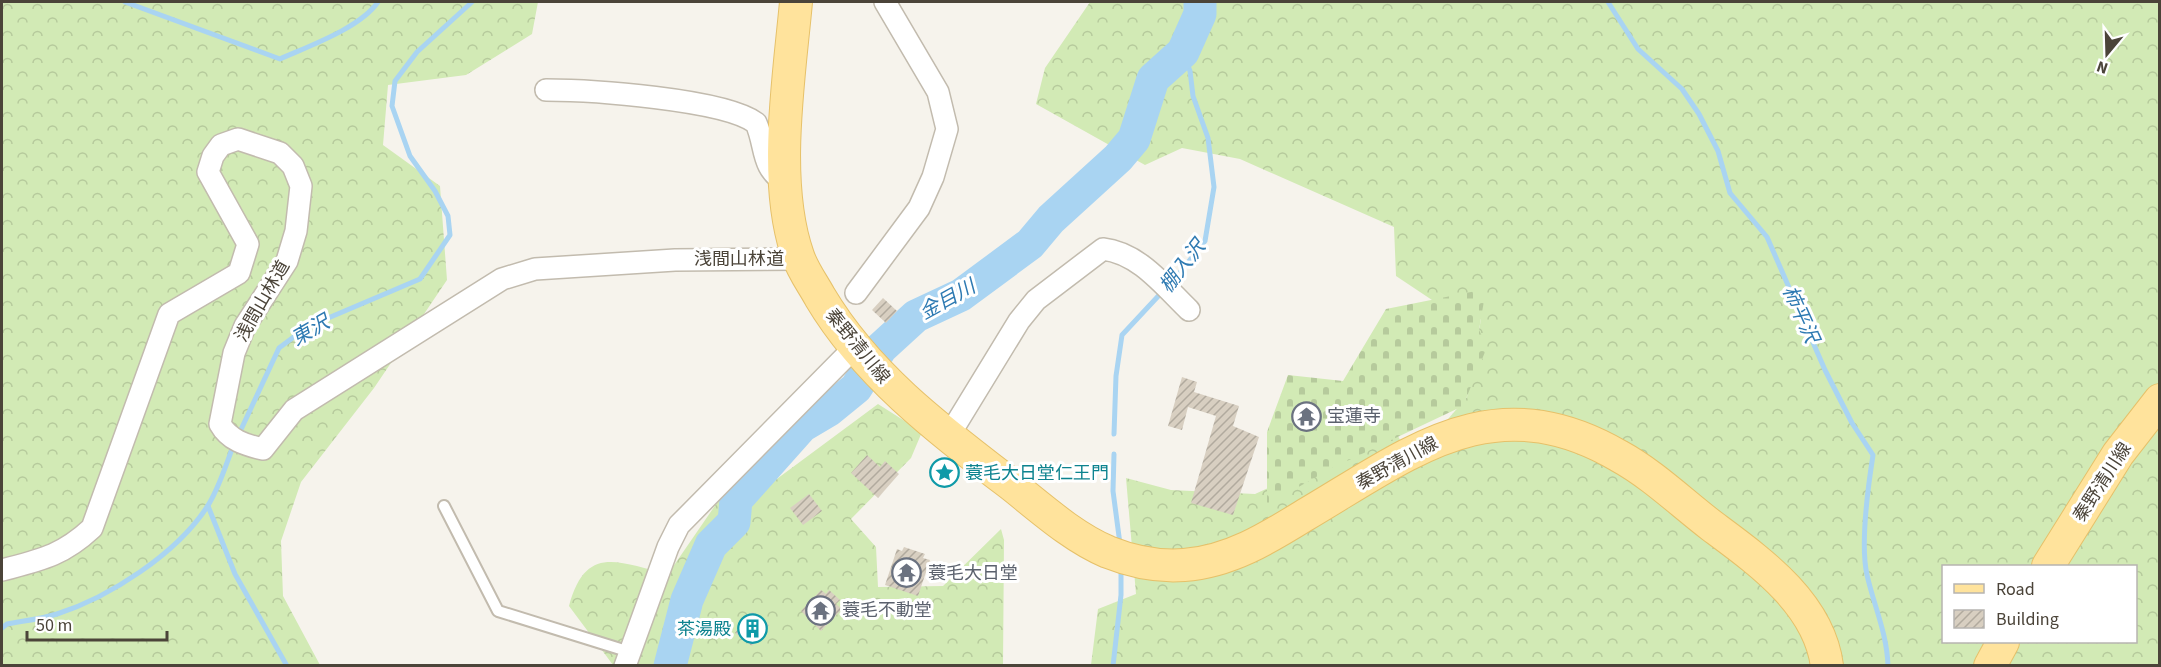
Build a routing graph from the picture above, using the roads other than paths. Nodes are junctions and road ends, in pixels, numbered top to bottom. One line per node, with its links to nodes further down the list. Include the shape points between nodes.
1 (796, 2): 4 (main road, 秦野清川線, via 784,135)
2 (885, 2): 6 (street, via 938,92 947,129 920,208)
3 (546, 90): 4 (street, via 620,94 736,113 756,123 768,167)
4 (786, 183): 5 (main road, 秦野清川線)
5 (799, 259): 8 (main road, 秦野清川線, via 833,318); 13 (street, 浅間山林道, via 675,260 535,269 502,279 294,410 263,449 246,446 226,435 219,424 234,353 245,326 287,261 296,231 301,186 293,166 280,153 238,139 220,145 208,172 248,244 239,273 169,314 92,528 72,547)
6 (856, 293)
7 (1190, 310): 10 (street, via 1146,268 1120,251 1103,249 1036,300)
8 (859, 352): 10 (main road, 秦野清川線); 15 (street, via 679,525)
9 (2160, 400): 12 (main road, 秦野清川線, via 2118,454)
10 (948, 437): 16 (main road, 秦野清川線, via 1068,529 1123,557 1183,565 1208,562 1269,537 1427,444 1461,431 1523,424 1564,433 1620,456 1763,564 1814,624)
11 (444, 506): 15 (lane, via 498,611)
12 (2049, 565)
13 (2, 570)
14 (2002, 643): 17 (main road)
15 (627, 659)
16 (1827, 666)
17 (1990, 666)

